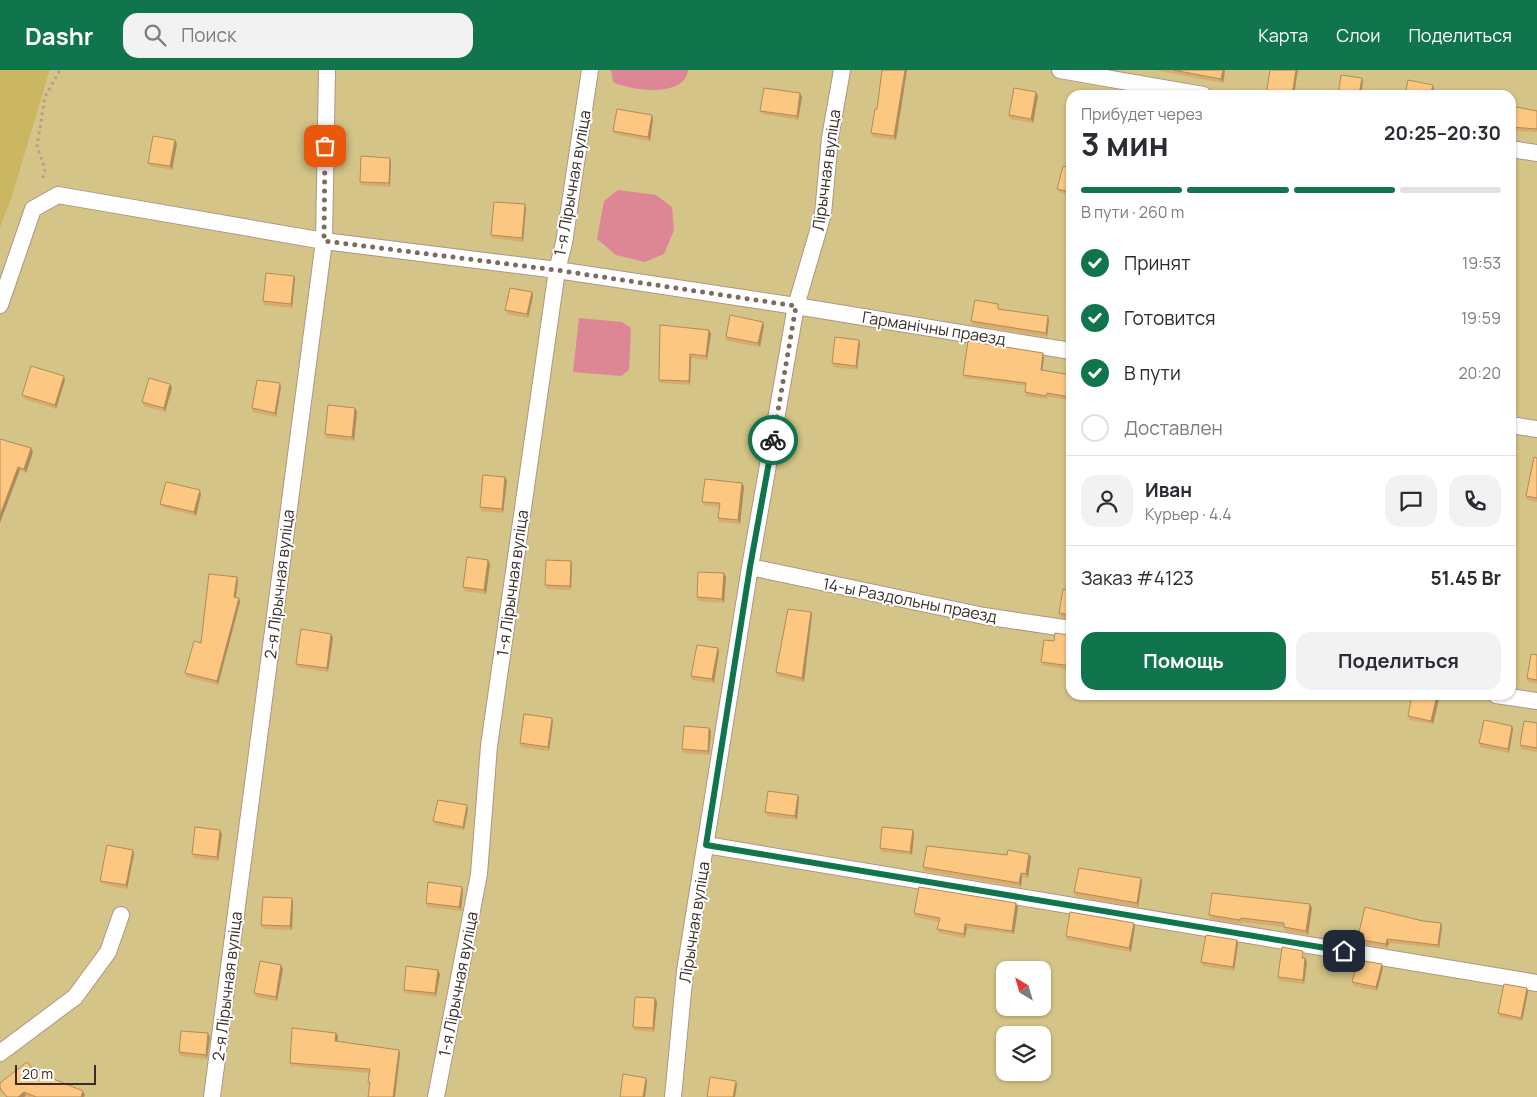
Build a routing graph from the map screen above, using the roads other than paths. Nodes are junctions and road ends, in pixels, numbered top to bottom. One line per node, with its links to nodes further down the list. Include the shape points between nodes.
1 (326, 70): 8 (lane, 2-я Лірычная вуліца)
2 (590, 70): 9 (lane, 1-я Лірычная вуліца, via 564,243)
3 (842, 70): 11 (lane, Лірычная вуліца, via 830,138 823,214)
4 (1060, 70): 5 (lane)
5 (1174, 90)
6 (1516, 150): 7 (lane)
7 (1537, 153)
8 (324, 241): 9 (lane, Гарманічны праезд); 10 (lane, Гарманічны праезд, via 58,195 40,206); 23 (lane, 2-я Лірычная вуліца)
9 (556, 270): 11 (lane, Гарманічны праезд); 24 (lane, 1-я Лірычная вуліца, via 489,746 479,874)
10 (0, 305)
11 (796, 306): 12 (lane, Гарманічны праезд); 15 (lane, Лірычная вуліца)
12 (1066, 350)
13 (1516, 426): 14 (lane)
14 (1537, 429)
15 (750, 567): 16 (lane, 14-ы Раздольны праезд, via 984,616); 19 (lane, Лірычная вуліца)
16 (1066, 628)
17 (1516, 698): 18 (lane)
18 (1537, 701)
19 (706, 845): 21 (lane); 25 (lane, Лірычная вуліца, via 685,971)
20 (121, 915): 22 (lane, via 108,952 75,997)
21 (1537, 983)
22 (0, 1053)
23 (212, 1097)
24 (436, 1097)
25 (673, 1097)

